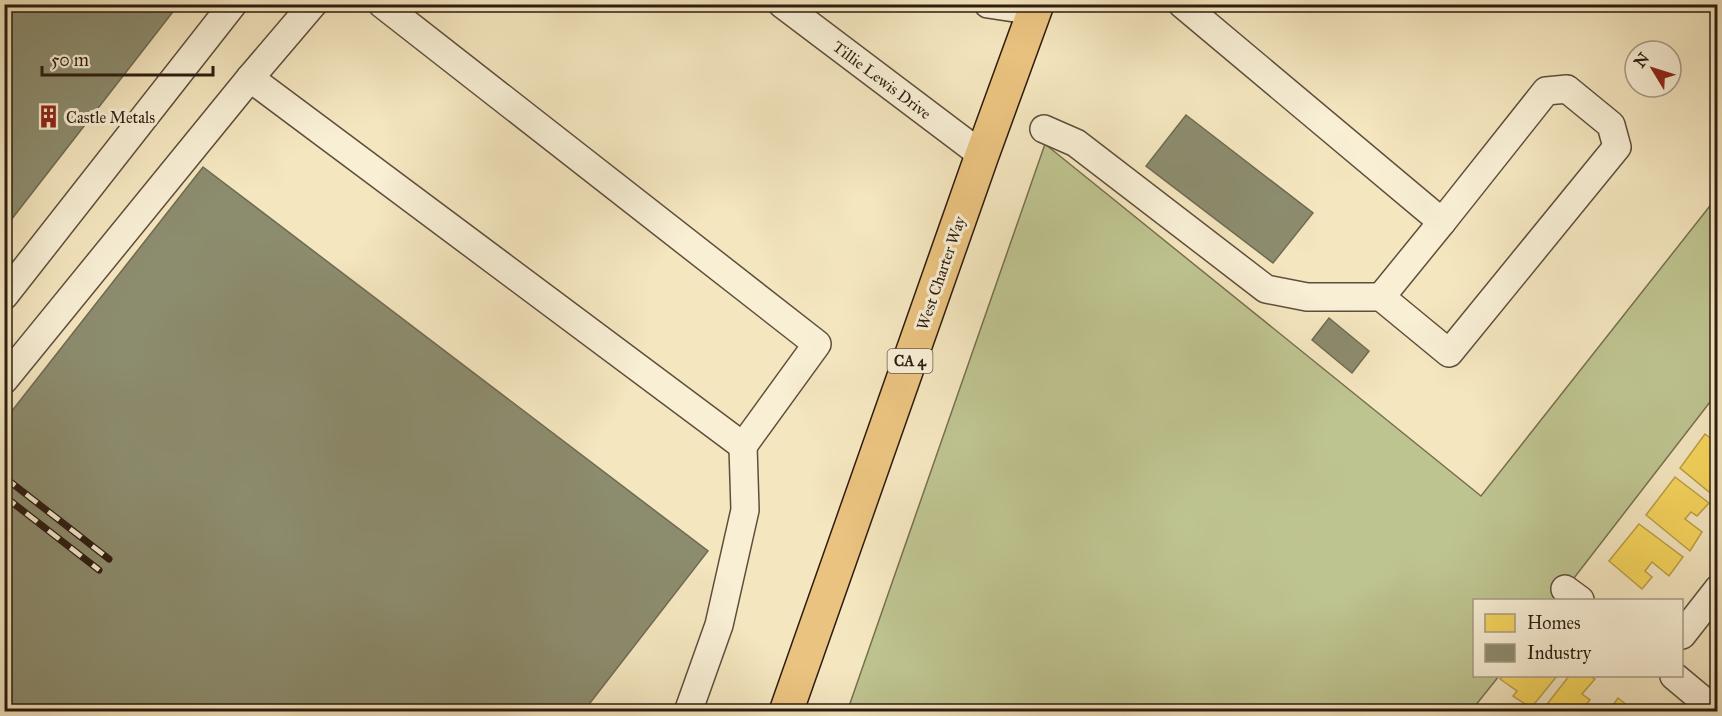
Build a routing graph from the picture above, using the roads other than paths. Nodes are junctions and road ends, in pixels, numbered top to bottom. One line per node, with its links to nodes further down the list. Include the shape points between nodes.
1 (232, 4): 12 (street)
2 (313, 4): 8 (street)
3 (382, 4): 15 (street, via 817,344)
4 (782, 4): 10 (street, Tillie Lewis Drive)
5 (988, 4): 7 (street)
6 (1182, 4): 11 (street)
7 (1036, 8): 10 (highway, West Charter Way / CA 4)
8 (250, 78): 14 (street); 15 (street)
9 (1044, 129): 13 (street, via 1076,142 1266,289 1307,297)
10 (982, 155): 20 (highway, West Charter Way / CA 4)
11 (1442, 222): 13 (street); 13 (street, via 1546,91 1567,89 1611,125 1617,147 1449,353)
12 (4, 296)
13 (1381, 297)
14 (4, 380)
15 (743, 446): 19 (street, via 745,510 719,625)
16 (1718, 589): 17 (street)
17 (1683, 634)
18 (1676, 677): 21 (street)
19 (688, 711)
20 (786, 711)
21 (1717, 711)

